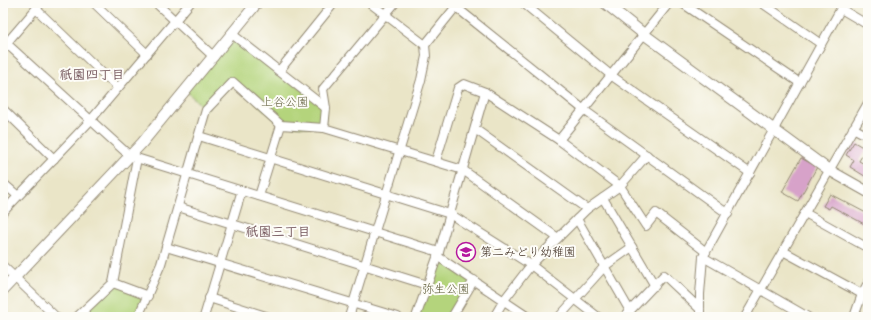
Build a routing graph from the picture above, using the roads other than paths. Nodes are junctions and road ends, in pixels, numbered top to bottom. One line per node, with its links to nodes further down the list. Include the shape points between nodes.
1 (94, 3): 24 (street)
2 (156, 3): 17 (street)
3 (190, 3): 17 (street)
4 (257, 3): 19 (street)
5 (334, 3): 26 (street)
6 (370, 3): 16 (street)
7 (395, 3): 16 (street)
8 (523, 3): 27 (street)
9 (605, 3): 20 (street)
10 (669, 3): 20 (street)
11 (682, 3): 28 (street)
12 (762, 3): 22 (street)
13 (457, 5): 23 (street); 36 (street)
14 (842, 5): 18 (street); 22 (street)
15 (38, 6): 21 (street); 29 (street)
16 (385, 15): 23 (street); 30 (street)
17 (175, 21): 24 (street); 25 (street)
18 (868, 25)
19 (232, 34): 25 (street); 26 (street)
20 (645, 35): 27 (street); 42 (street)
21 (4, 44): 37 (street)
22 (821, 44): 28 (street)
23 (424, 45): 46 (street, via 426,56 421,80)
24 (147, 54): 29 (street)
25 (214, 58): 48 (street)
26 (279, 71): 32 (street)
27 (612, 76): 36 (street); 54 (street)
28 (800, 83): 42 (street)
29 (118, 88): 37 (street)
30 (323, 89): 32 (street); 34 (street)
31 (485, 92): 41 (street); 45 (street); 51 (street, via 464,84 458,88)
32 (314, 99): 34 (street)
33 (868, 103): 40 (street)
34 (326, 108): 39 (street)
35 (3, 109): 50 (street)
36 (584, 110): 45 (street); 47 (street)
37 (90, 121): 48 (street); 50 (street)
38 (281, 125): 39 (street); 43 (street, via 233,82 206,110); 49 (street)
39 (324, 128): 46 (street)
40 (853, 128): 44 (street); 53 (street)
41 (475, 129): 52 (street); 65 (street)
42 (774, 130): 53 (street); 54 (street)
43 (199, 136): 49 (street); 55 (street)
44 (868, 136)
45 (559, 140): 57 (street)
46 (399, 150): 51 (street); 60 (street)
47 (647, 155): 57 (street); 69 (street)
48 (134, 157): 55 (street); 85 (street); 87 (street)
49 (271, 158): 60 (street); 62 (street)
50 (54, 159): 61 (street)
51 (436, 161): 52 (street)
52 (463, 170): 68 (street); 73 (street)
53 (829, 170): 59 (street); 67 (street)
54 (750, 173): 69 (street)
55 (188, 174): 58 (street); 64 (street)
56 (3, 183): 61 (street)
57 (620, 186): 63 (street); 79 (street, via 646,226 656,213)
58 (242, 190): 62 (street); 71 (street)
59 (868, 192)
60 (386, 194): 68 (street); 72 (street)
61 (18, 196): 66 (street)
62 (259, 196): 72 (street)
63 (603, 198): 65 (street); 75 (street)
64 (178, 207): 71 (street); 74 (street)
65 (588, 209): 70 (street)
66 (3, 212)
67 (805, 213): 76 (street); 77 (street)
68 (450, 214): 78 (street); 82 (street)
69 (728, 214): 79 (street)
70 (577, 219): 73 (street); 84 (street)
71 (232, 224): 80 (street); 81 (street)
72 (374, 232): 78 (street); 81 (street)
73 (558, 238): 82 (street)
74 (166, 247): 80 (street); 94 (street)
75 (632, 247): 84 (street); 90 (street)
76 (868, 248)
77 (784, 251): 92 (street); 93 (street)
78 (438, 254): 86 (street); 89 (street)
79 (705, 255): 92 (street); 100 (street)
80 (220, 263): 95 (street); 98 (street)
81 (364, 265): 89 (street); 98 (street)
82 (531, 265): 96 (street); 97 (street)
83 (3, 266): 85 (street)
84 (605, 266): 96 (street); 99 (street)
85 (15, 278): 91 (street); 102 (street)
86 (474, 280): 97 (street); 110 (street)
87 (113, 283): 94 (street); 103 (street)
88 (868, 283): 93 (street)
89 (427, 285): 109 (street)
90 (654, 286): 99 (street); 100 (street, via 664,275)
91 (3, 290)
92 (761, 290): 101 (street); 116 (street)
93 (862, 294): 118 (street)
94 (148, 296): 104 (street)
95 (209, 298): 105 (street); 106 (street)
96 (574, 299): 113 (street); 114 (street)
97 (504, 300): 111 (street); 112 (street)
98 (353, 303): 107 (street); 108 (street)
99 (630, 311): 115 (street)
100 (700, 313)
101 (798, 315): 117 (street)
102 (56, 317)
103 (77, 317)
104 (138, 317)
105 (204, 317)
106 (269, 317)
107 (348, 317)
108 (398, 317)
109 (416, 317)
110 (452, 317)
111 (494, 317)
112 (528, 317)
113 (560, 317)
114 (598, 317)
115 (624, 317)
116 (745, 317)
117 (808, 317)
118 (854, 317)

